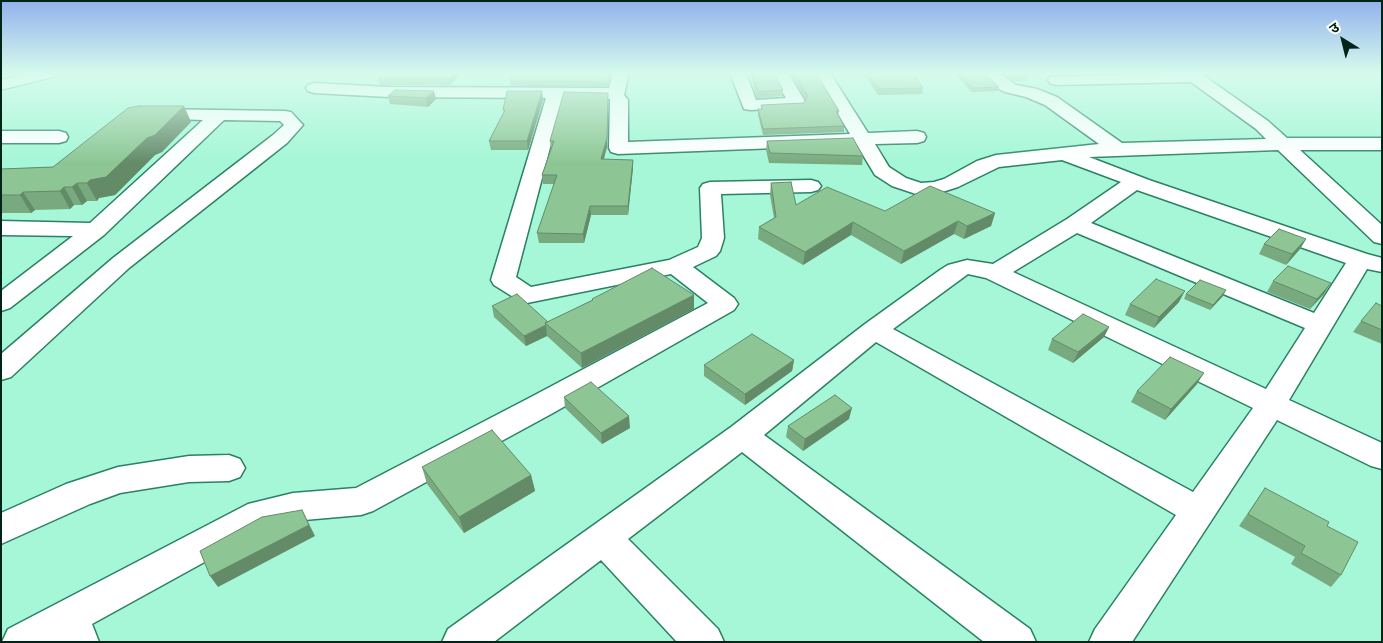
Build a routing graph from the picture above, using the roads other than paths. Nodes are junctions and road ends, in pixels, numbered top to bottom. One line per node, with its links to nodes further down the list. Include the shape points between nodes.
1 (294, 103): 10 (street)
2 (300, 103): 34 (street, via 294,125 280,139 121,263)
3 (563, 103): 29 (street, via 503,280 526,295)
4 (620, 103): 17 (street, via 618,148)
5 (749, 103): 6 (street)
6 (796, 103)
7 (840, 103): 16 (street)
8 (1054, 103): 20 (street)
9 (1230, 103): 18 (street)
10 (219, 115): 12 (street, via 148,114); 26 (street)
11 (790, 116): 17 (street)
12 (134, 117)
13 (1, 137): 14 (street)
14 (59, 137)
15 (917, 137): 16 (street)
16 (862, 138): 17 (street); 21 (street, via 882,171 899,182 919,188 936,188 951,183 996,161)
17 (800, 140)
18 (1284, 144): 19 (street); 20 (street); 27 (street)
19 (1382, 144)
20 (1120, 150): 21 (street)
21 (1062, 154): 22 (street)
22 (1141, 183): 24 (street, via 1134,183); 28 (street)
23 (811, 186): 29 (street, via 710,188 713,238 708,251)
24 (1075, 224): 30 (street); 32 (street)
25 (1, 228): 26 (street)
26 (96, 230): 31 (street)
27 (1382, 237)
28 (1371, 263): 32 (street)
29 (676, 266): 42 (street, via 725,304 361,501 293,507 260,514)
30 (995, 273): 33 (street, via 981,268 957,270); 35 (street)
31 (1, 302)
32 (1320, 325): 35 (street)
33 (874, 330): 36 (street); 39 (street)
34 (1, 370)
35 (1271, 405): 37 (street); 39 (street)
36 (742, 434): 41 (street); 46 (street)
37 (1382, 456)
38 (229, 468): 40 (street, via 189,469 118,480 78,494)
39 (1198, 511): 47 (street)
40 (1, 529)
41 (602, 537): 44 (street); 45 (street)
42 (74, 629): 43 (street)
43 (22, 642)
44 (462, 642)
45 (704, 642)
46 (1016, 642)
47 (1109, 642)

